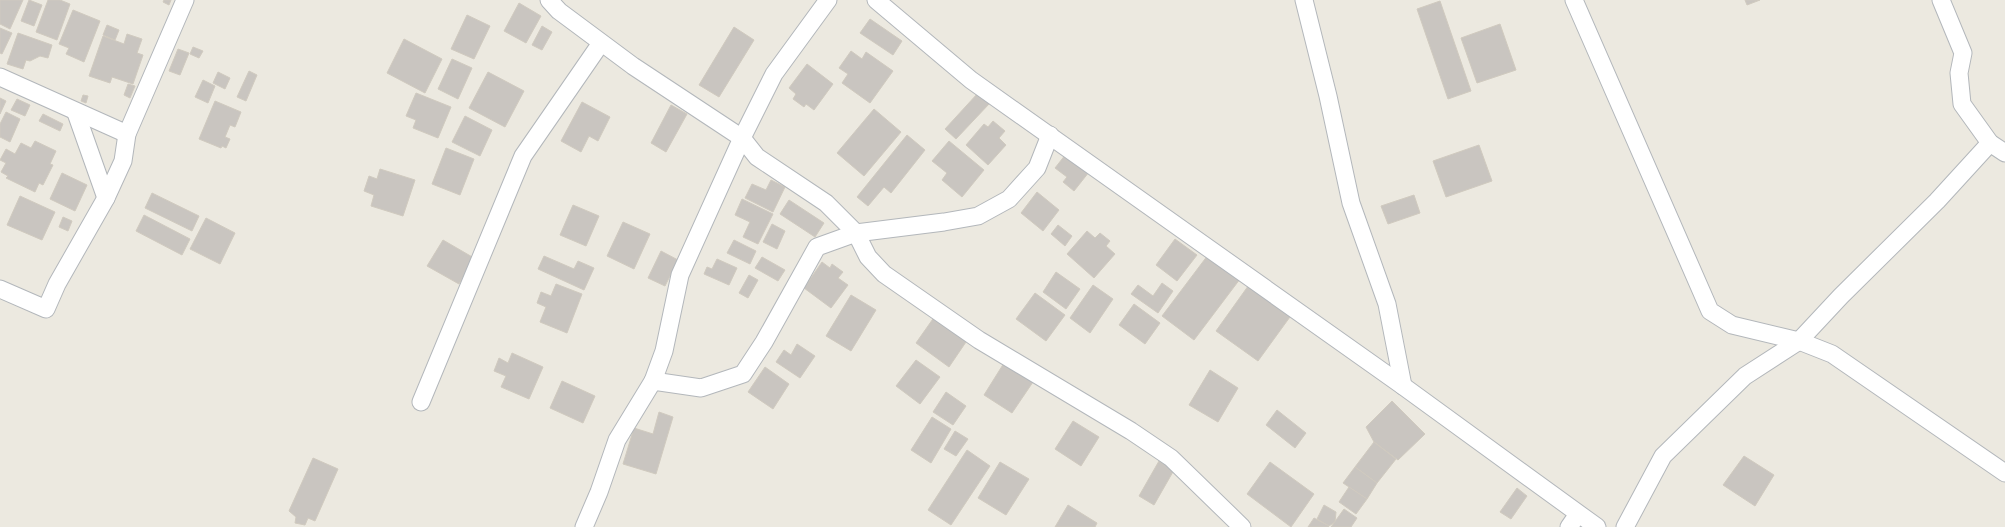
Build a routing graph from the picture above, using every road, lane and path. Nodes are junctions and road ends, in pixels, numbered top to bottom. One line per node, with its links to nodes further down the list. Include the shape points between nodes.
1 (185, 0): 11 (street)
2 (549, 0): 8 (street)
3 (828, 0): 13 (street, via 774,74)
4 (876, 0): 12 (street, via 971,80)
5 (1304, 0): 21 (street, via 1328,96 1350,203 1387,304)
6 (1574, 0): 19 (street, via 1710,311 1732,325)
7 (1941, 0): 14 (street, via 1963,53 1959,73 1962,104)
8 (601, 43): 13 (street); 22 (street, via 523,156)
9 (0, 77): 10 (street)
10 (76, 113): 11 (street); 16 (street)
11 (127, 134): 16 (street, via 123,161)
12 (1050, 134): 17 (street, via 1037,168 1009,199 978,216); 21 (street)
13 (742, 138): 17 (street, via 757,157 826,203); 20 (street, via 680,275 664,350)
14 (1990, 143): 15 (street); 19 (street, via 1937,201 1840,296)
15 (2005, 153)
16 (106, 198): 18 (street, via 57,284 46,309)
17 (856, 233): 20 (street, via 817,247 764,342 743,374 701,388); 26 (street, via 868,256 884,274 979,340 1131,430 1171,458)
18 (0, 289)
19 (1799, 341): 23 (street, via 1832,354); 28 (street, via 1745,376 1663,456)
20 (653, 381): 25 (street, via 616,440)
21 (1403, 386): 24 (street)
22 (421, 402)
23 (2005, 473)
24 (1574, 520): 27 (street)
25 (584, 527)
26 (1242, 527)
27 (1597, 527)
28 (1625, 527)

